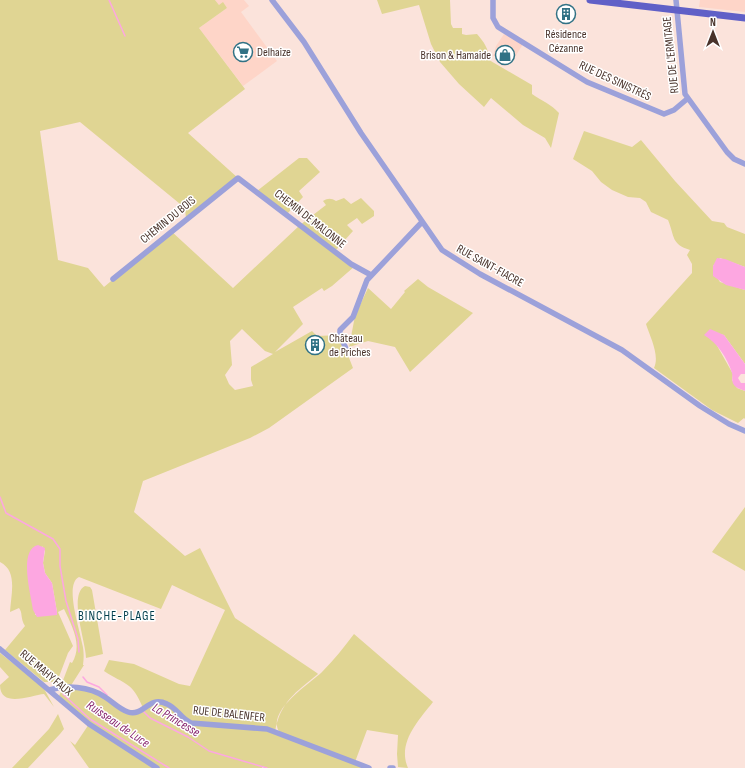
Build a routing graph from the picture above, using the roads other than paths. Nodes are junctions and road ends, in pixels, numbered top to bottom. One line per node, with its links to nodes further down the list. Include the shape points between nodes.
1 (272, 0): 10 (street, RUE SAINT-FIACRE, via 304,42 361,133)
2 (493, 0): 7 (street, RUE DES SINISTRÉS, via 493,18 498,27 587,82 664,114 674,110)
3 (590, 0): 5 (main road)
4 (676, 0): 5 (street, RUE DE L'ERMITAGE)
5 (677, 10): 6 (main road); 7 (street, RUE DE L'ERMITAGE, via 683,83)
6 (745, 18)
7 (687, 98): 8 (street, via 727,152)
8 (745, 164)
9 (238, 178): 11 (street, CHEMIN DE MALONNE, via 351,264); 12 (street, CHEMIN DU BOIS)
10 (422, 222): 11 (street); 14 (street, RUE SAINT-FIACRE, via 447,255 622,350 700,406)
11 (371, 275): 13 (street, via 353,318 340,330)
12 (113, 279)
13 (347, 351)
14 (745, 430)
15 (0, 649): 16 (street, RUE MAHY FAUX)
16 (49, 690): 17 (street, RUE MAHY FAUX, via 89,724); 18 (street, RUE DE BALENFER, via 64,687 92,691 127,712 136,713 150,703 162,702 170,705 185,720 196,724 221,724 270,730)
17 (157, 768)
18 (369, 768)

